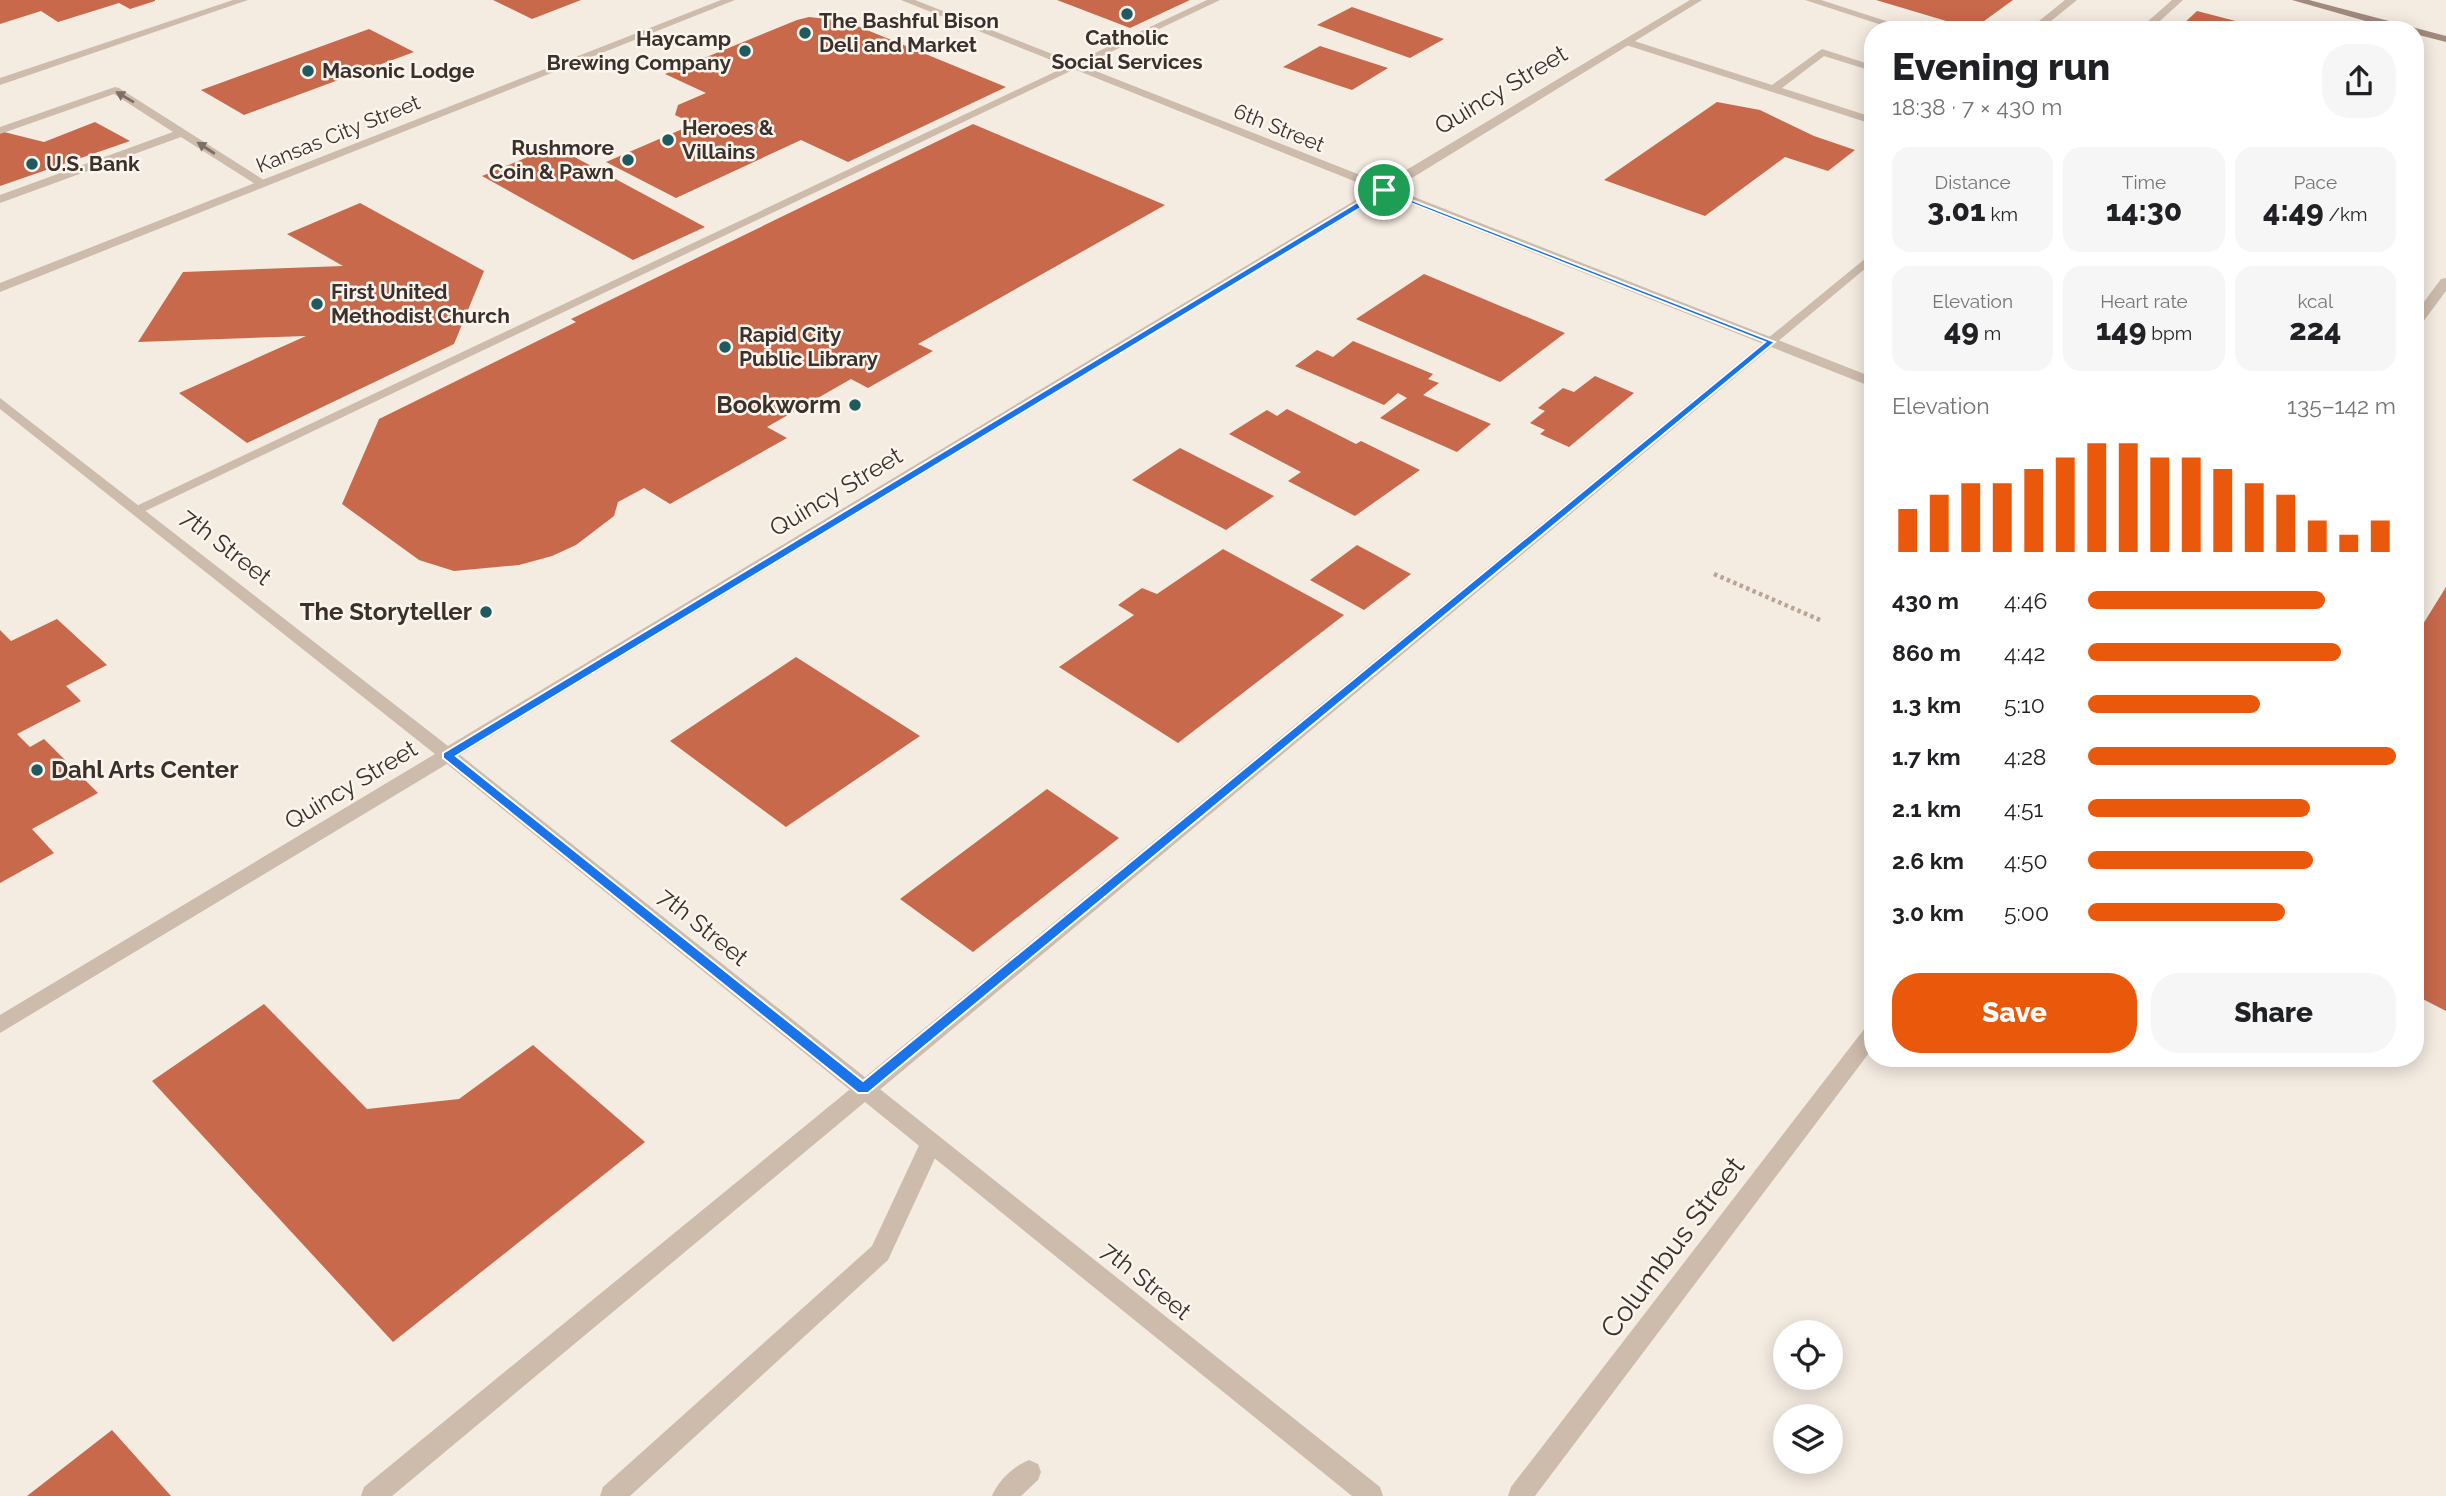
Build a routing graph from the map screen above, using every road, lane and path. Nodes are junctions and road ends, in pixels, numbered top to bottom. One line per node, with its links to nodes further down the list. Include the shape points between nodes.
1 (243, 0): 19 (street)
2 (730, 0): 24 (street, Kansas City Street)
3 (906, 0): 18 (street, 6th Street)
4 (1215, 0): 18 (street)
5 (1697, 0): 16 (street, Quincy Street)
6 (1810, 0): 10 (street)
7 (2072, 0): 11 (street)
8 (2178, 0): 12 (street)
9 (2297, 0): 13 (main road)
10 (1879, 21)
11 (2045, 21)
12 (2154, 21)
13 (2376, 21)
14 (2424, 33): 15 (main road)
15 (2446, 39)
16 (1627, 42): 20 (street); 25 (street, Quincy Street)
17 (1864, 65): 20 (street, via 1822,51)
18 (1074, 68): 25 (street, 6th Street); 34 (street)
19 (0, 82)
20 (1772, 90): 21 (street)
21 (1864, 119)
22 (0, 131): 23 (street, one-way to 22, via 115,90)
23 (182, 133): 24 (street, one-way to 23); 26 (street)
24 (264, 184): 29 (street, Kansas City Street)
25 (1384, 190): 31 (street, 6th Street); 37 (street, Quincy Street)
26 (0, 199)
27 (1864, 264): 31 (street)
28 (2446, 282): 30 (street)
29 (0, 288)
30 (2424, 311)
31 (1771, 342): 32 (street, 6th Street); 40 (street)
32 (1864, 379)
33 (0, 402): 34 (street, 7th Street)
34 (136, 510): 37 (street, 7th Street)
35 (1714, 574): 36 (path)
36 (1820, 620)
37 (447, 755): 38 (street, Quincy Street); 40 (street, 7th Street)
38 (0, 1025)
39 (1864, 1044): 47 (street, Columbus Street)
40 (863, 1089): 41 (street, 7th Street); 43 (street)
41 (931, 1143): 44 (street, via 880,1253); 46 (street, 7th Street)
42 (1029, 1472): 45 (street)
43 (373, 1496)
44 (612, 1496)
45 (1004, 1496)
46 (1371, 1496)
47 (1520, 1496)

